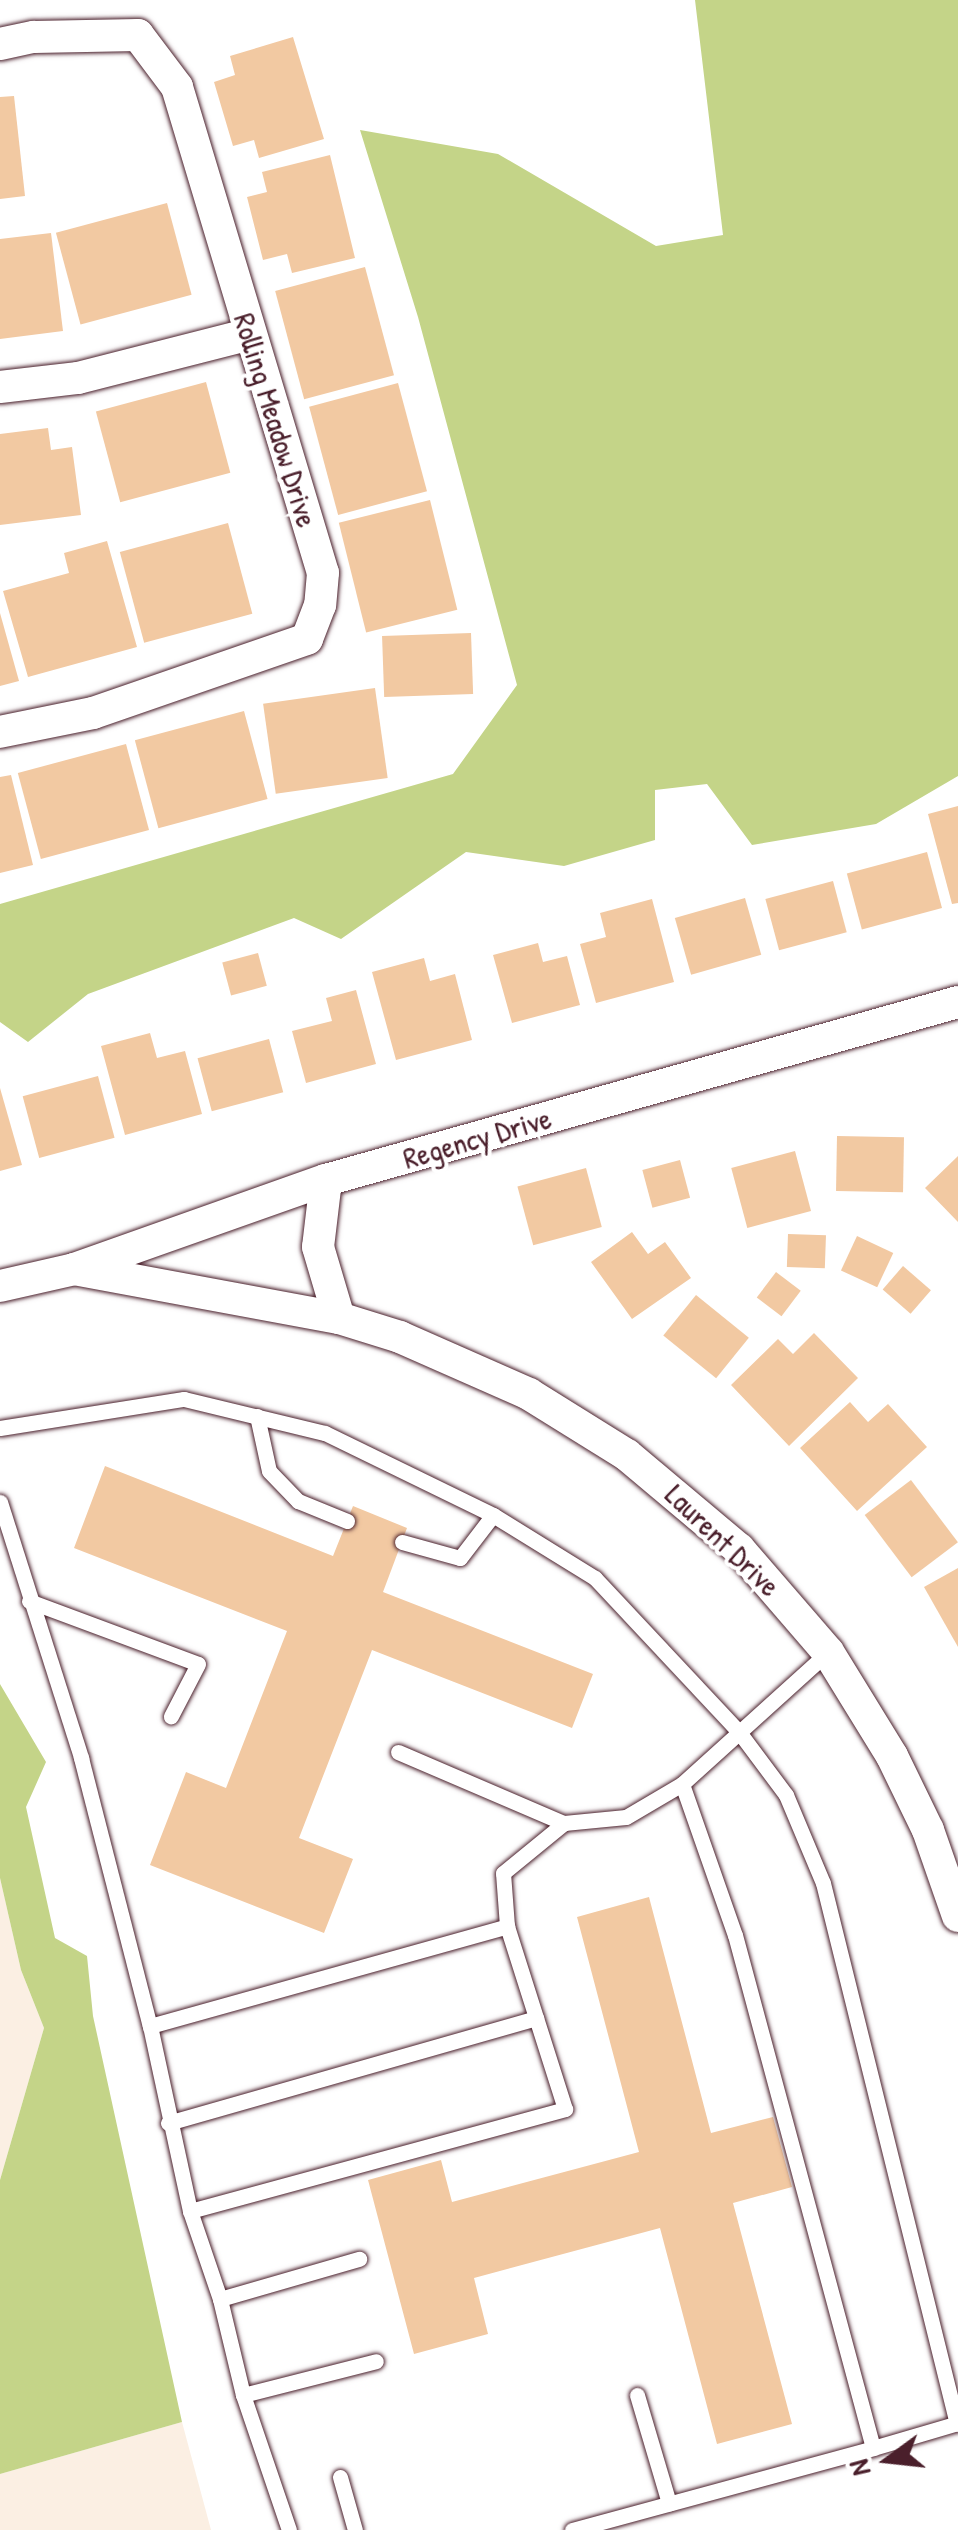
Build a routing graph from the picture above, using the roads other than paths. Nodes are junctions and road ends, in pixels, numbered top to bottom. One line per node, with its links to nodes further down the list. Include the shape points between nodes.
1 (0, 44): 2 (street, Rolling Meadow Drive, via 138,35 177,86)
2 (250, 334): 3 (street, via 78,378); 4 (street, Rolling Meadow Drive, via 323,573 307,639 93,713)
3 (0, 387)
4 (0, 732)
5 (958, 1002): 6 (street, Regency Drive)
6 (326, 1180): 7 (street, Regency Drive); 9 (street, via 318,1247)
7 (74, 1269): 8 (street, Regency Drive); 9 (street, Laurent Drive)
8 (0, 1286)
9 (339, 1318): 17 (street, Laurent Drive, via 490,1374 627,1455 739,1549)
10 (257, 1416): 11 (lane, via 184,1399); 13 (lane, via 326,1433); 14 (lane, via 269,1471 298,1500)
11 (0, 1428)
12 (0, 1502): 16 (lane)
13 (493, 1515): 15 (lane, via 460,1558); 19 (lane, via 595,1578)
14 (347, 1520)
15 (402, 1542)
16 (29, 1600): 18 (lane, via 198,1664); 26 (lane, via 81,1758)
17 (828, 1652): 19 (lane); 23 (street, Laurent Drive, via 892,1756 928,1830)
18 (171, 1716)
19 (739, 1732): 21 (lane); 34 (lane, via 786,1795 823,1882)
20 (398, 1752): 22 (lane)
21 (682, 1784): 22 (lane, via 626,1817); 35 (lane, via 735,1936)
22 (564, 1823): 24 (lane, via 503,1873)
23 (958, 1916)
24 (507, 1926): 25 (lane); 26 (lane)
25 (536, 2018): 27 (lane); 28 (lane, via 565,2109)
26 (150, 2026): 27 (lane)
27 (168, 2123): 28 (lane)
28 (190, 2211): 30 (lane)
29 (359, 2259): 30 (lane)
30 (220, 2299): 32 (lane)
31 (376, 2361): 32 (lane)
32 (243, 2395): 38 (lane)
33 (637, 2395): 37 (lane)
34 (958, 2423): 35 (lane)
35 (873, 2448): 37 (lane)
36 (340, 2477): 39 (lane)
37 (669, 2503): 40 (lane)
38 (290, 2530)
39 (355, 2530)
40 (572, 2530)

